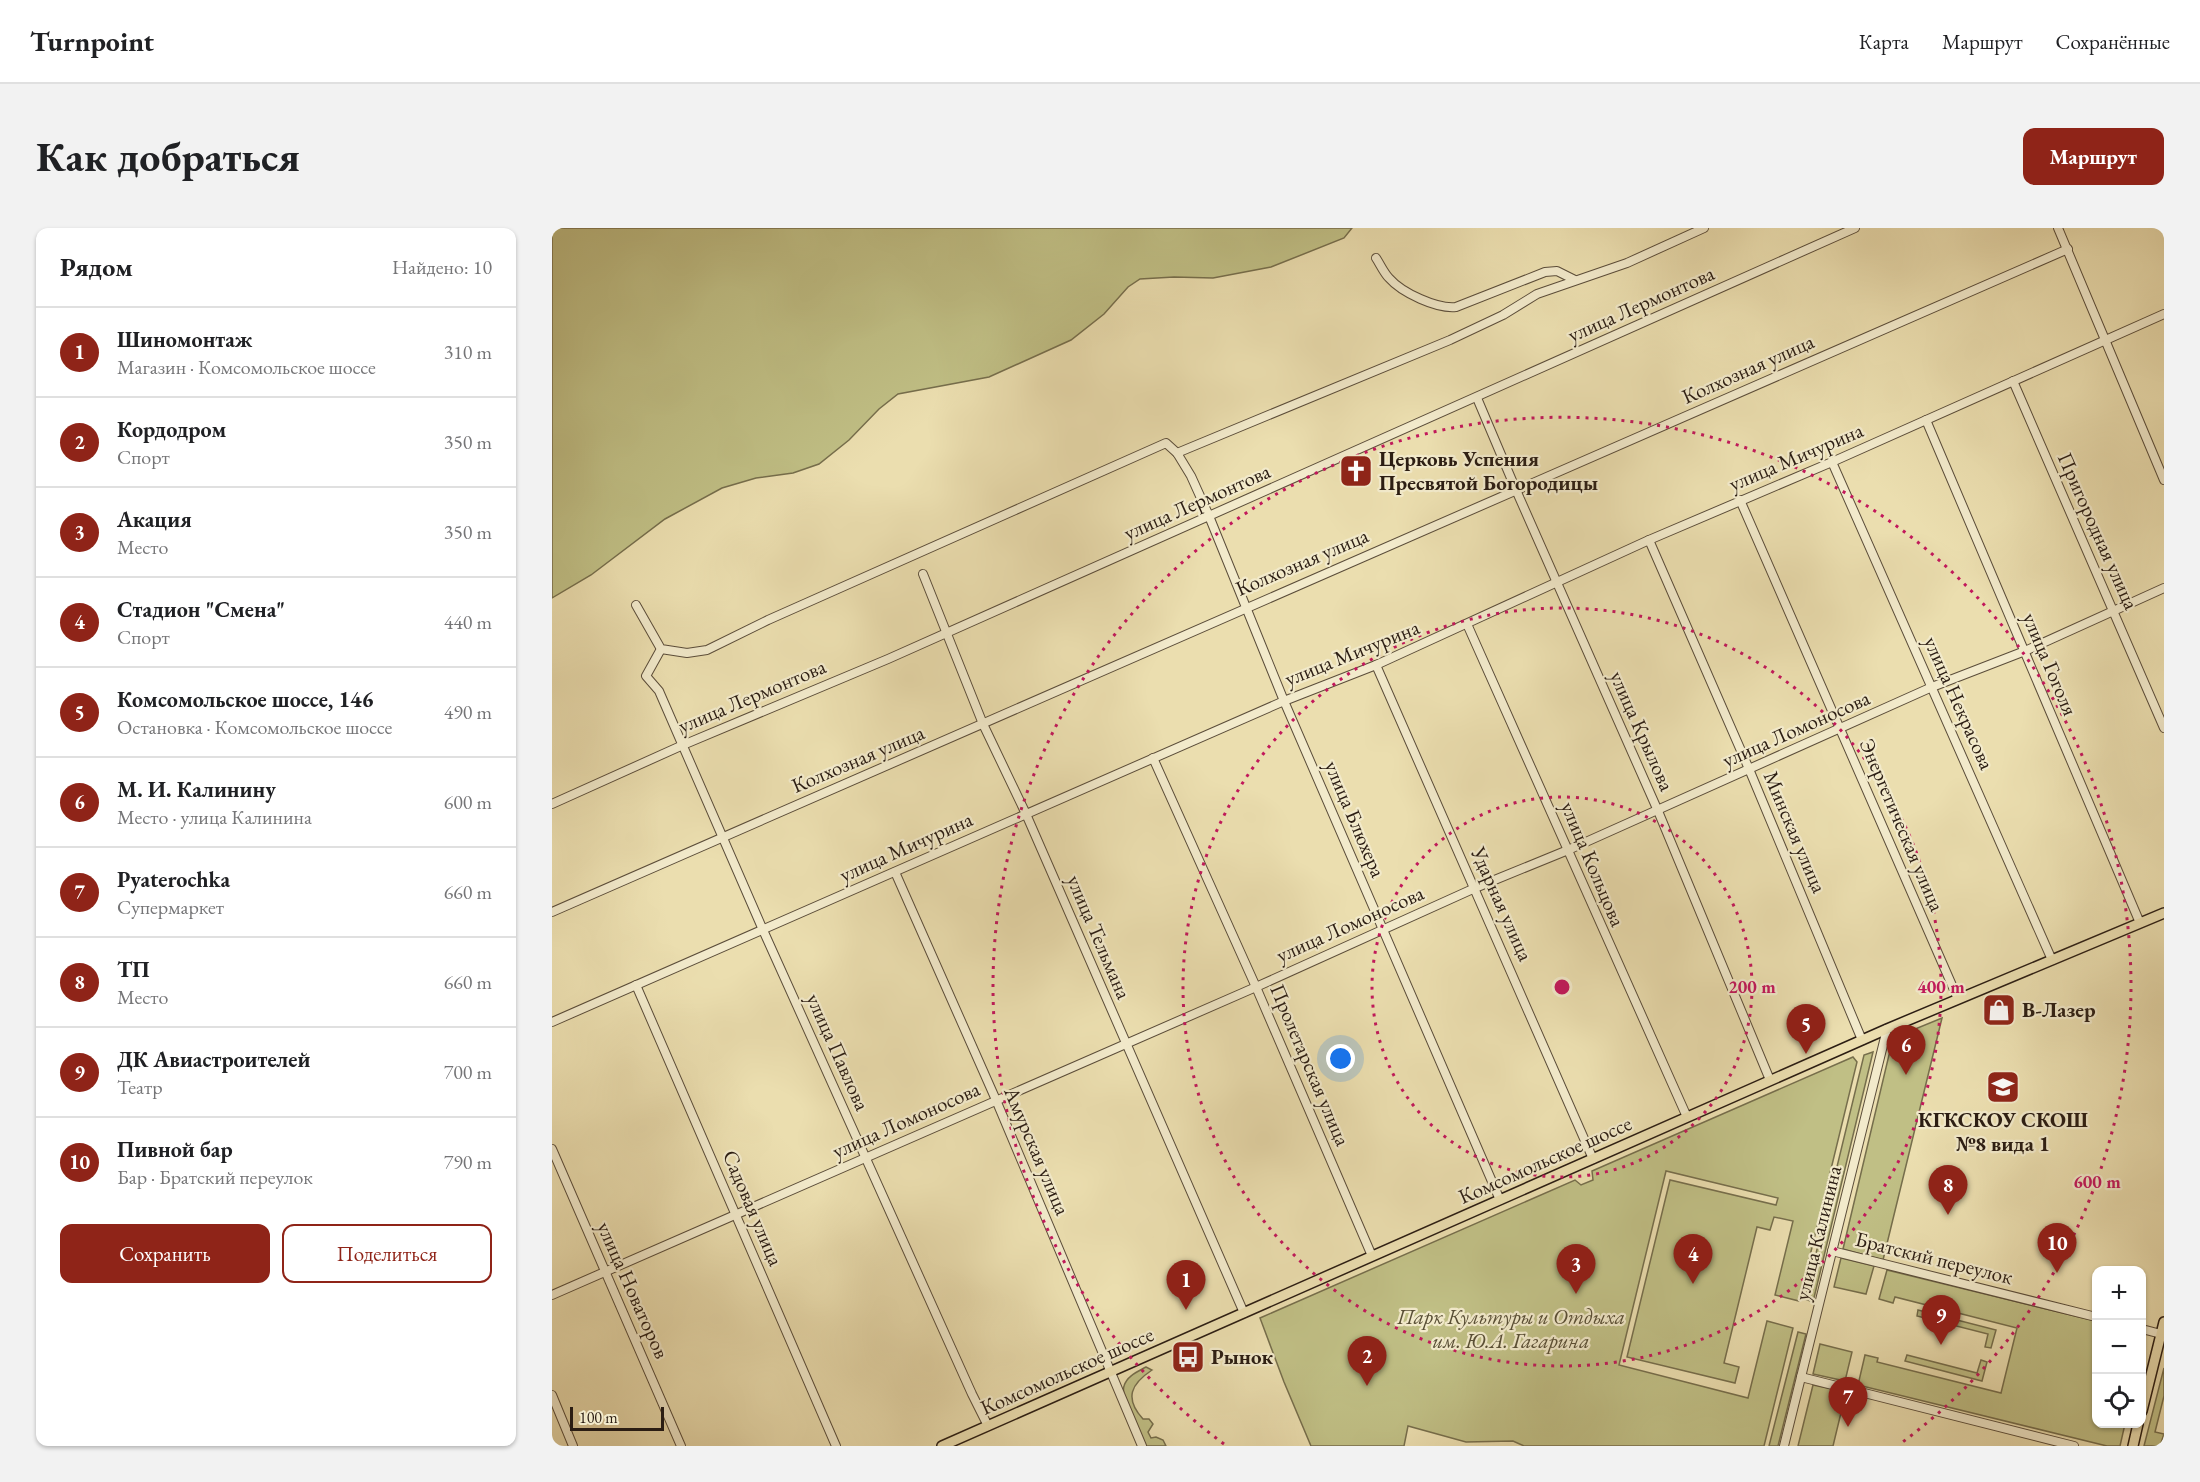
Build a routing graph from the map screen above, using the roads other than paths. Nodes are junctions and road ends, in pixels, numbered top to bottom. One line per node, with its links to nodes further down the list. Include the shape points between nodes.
1 (1704, 228): 6 (street, via 1627,263)
2 (1855, 228): 10 (street, улица Лермонтова)
3 (2058, 228): 4 (street)
4 (2068, 249): 8 (street); 15 (street, Колхозная улица)
5 (1376, 258): 6 (street, via 1388,278 1405,291 1444,309 1456,308 1545,272 1557,271)
6 (1575, 280): 12 (street, via 1537,294 1450,340)
7 (2164, 314): 8 (street, улица Мичурина)
8 (2105, 340): 9 (street, улица Мичурина); 14 (street)
9 (2013, 381): 11 (street, улица Мичурина); 24 (street, Пригородная улица)
10 (1477, 398): 15 (street, улица Крылова); 17 (street, улица Лермонтова)
11 (1926, 420): 13 (street, улица Мичурина); 28 (street, улица Гоголя)
12 (1176, 453): 17 (street, улица Блюхера); 27 (street, via 1166,442 707,650)
13 (1832, 462): 16 (street, улица Мичурина); 30 (street, улица Некрасова)
14 (2164, 480)
15 (1516, 490): 20 (street, улица Крылова); 23 (street, Колхозная улица)
16 (1740, 500): 18 (street, улица Мичурина); 34 (street, Энергетическая улица)
17 (1209, 516): 23 (street, улица Блюхера); 26 (street, улица Лермонтова)
18 (1649, 540): 20 (street, улица Мичурина); 37 (street, Минская улица)
19 (923, 574): 26 (street, улица Тельмана)
20 (1557, 582): 25 (street, улица Мичурина); 39 (street, улица Крылова)
21 (2164, 588): 24 (street, улица Ломоносова)
22 (636, 605): 27 (street)
23 (1244, 607): 31 (street, улица Блюхера); 32 (street, Колхозная улица)
24 (2113, 611): 28 (street, улица Ломоносова); 33 (street, Пригородная улица)
25 (1467, 624): 29 (street, улица Мичурина); 42 (street, улица Кольцова)
26 (946, 631): 32 (street, улица Тельмана); 35 (street, улица Лермонтова)
27 (661, 649): 35 (street, улица Павлова, via 646,676 659,691)
28 (2025, 651): 30 (street, улица Ломоносова); 47 (street, улица Гоголя)
29 (1377, 664): 31 (street, улица Мичурина); 44 (street, Ударная улица)
30 (1932, 687): 34 (street, улица Ломоносова); 50 (street, улица Некрасова)
31 (1284, 701): 36 (street, улица Мичурина); 48 (street, улица Блюхера)
32 (983, 724): 40 (street, улица Тельмана); 41 (street, Колхозная улица)
33 (2164, 728)
34 (1841, 729): 37 (street, улица Ломоносова); 53 (street, Энергетическая улица)
35 (683, 745): 38 (street, улица Лермонтова); 41 (street, улица Павлова)
36 (1153, 758): 40 (street, улица Мичурина); 52 (street, Пролетарская улица)
37 (1749, 769): 39 (street, улица Ломоносова); 56 (street, Минская улица)
38 (552, 804)
39 (1658, 811): 42 (street, улица Ломоносова); 58 (street, улица Крылова)
40 (1026, 814): 43 (street, улица Мичурина); 57 (street, улица Тельмана)
41 (723, 837): 45 (street, Колхозная улица); 49 (street, улица Павлова)
42 (1569, 850): 44 (street, улица Ломоносова); 60 (street, улица Кольцова)
43 (895, 873): 49 (street, улица Мичурина); 59 (street, Амурская улица)
44 (1475, 888): 48 (street, улица Ломоносова); 63 (street, Ударная улица)
45 (552, 912)
46 (2164, 913): 47 (main road, Комсомольское шоссе)
47 (2140, 923): 50 (main road, Комсомольское шоссе)
48 (1383, 929): 52 (street, улица Ломоносова); 64 (street, улица Блюхера)
49 (763, 930): 51 (street, улица Мичурина); 62 (street, улица Павлова)
50 (2052, 960): 53 (main road, Комсомольское шоссе)
51 (636, 985): 54 (street, улица Мичурина); 65 (street, Садовая улица)
52 (1256, 987): 57 (street, улица Ломоносова); 67 (street, Пролетарская улица)
53 (1958, 999): 55 (main road, Комсомольское шоссе)
54 (552, 1022)
55 (1887, 1029): 56 (main road, Комсомольское шоссе); 66 (street, улица Калинина)
56 (1862, 1040): 58 (main road, Комсомольское шоссе)
57 (1125, 1043): 59 (street, улица Ломоносова); 70 (street, улица Тельмана)
58 (1770, 1080): 60 (main road, Комсомольское шоссе)
59 (996, 1100): 62 (street, улица Ломоносова); 75 (street, Амурская улица)
60 (1687, 1117): 63 (main road, Комсомольское шоссе)
61 (552, 1149): 68 (street, улица Новаторов)
62 (865, 1158): 65 (street, улица Ломоносова); 79 (street, улица Павлова)
63 (1593, 1159): 64 (main road, Комсомольское шоссе)
64 (1500, 1200): 67 (main road, Комсомольское шоссе)
65 (736, 1215): 68 (street, улица Ломоносова); 83 (street, Садовая улица)
66 (1832, 1251): 71 (street, Братский переулок); 76 (street, улица Калинина)
67 (1372, 1256): 70 (main road, Комсомольское шоссе)
68 (606, 1272): 69 (street, улица Ломоносова); 82 (street, улица Новаторов)
69 (552, 1295)
70 (1244, 1313): 75 (main road, Комсомольское шоссе)
71 (2092, 1316)
72 (2164, 1322): 74 (main road)
73 (2146, 1330): 74 (street)
74 (2161, 1334): 78 (main road)
75 (1111, 1371): 79 (main road, Комсомольское шоссе); 85 (street, Амурская улица)
76 (1801, 1377): 86 (street, улица Калинина); 87 (street)
77 (552, 1395): 81 (street)
78 (2146, 1395)
79 (988, 1425): 84 (main road, Комсомольское шоссе)
80 (2137, 1428): 88 (main road)
81 (573, 1446)
82 (681, 1446)
83 (836, 1446)
84 (942, 1446)
85 (1142, 1446)
86 (1784, 1446)
87 (2074, 1446)
88 (2133, 1446)

